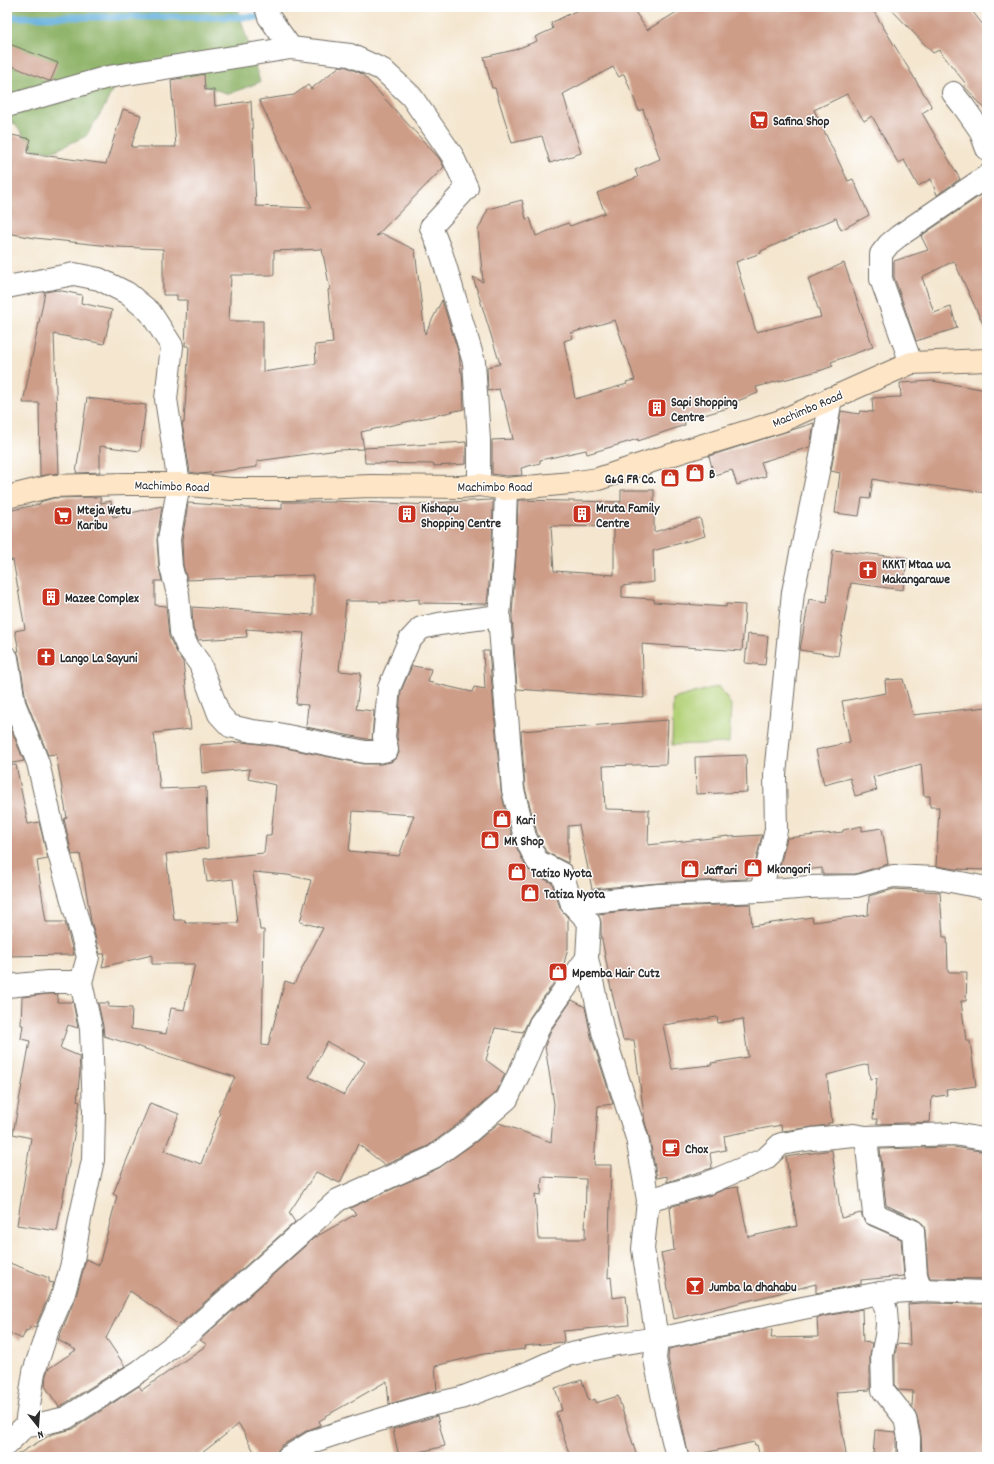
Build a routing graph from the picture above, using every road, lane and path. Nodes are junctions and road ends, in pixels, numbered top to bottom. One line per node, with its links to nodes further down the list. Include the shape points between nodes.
1 (266, 7): 2 (street, via 269,17)
2 (291, 48): 4 (street, via 108,77); 12 (street, via 350,55 383,70 411,96 452,155 467,188 431,227 474,362)
3 (953, 93): 5 (street, via 980,130)
4 (7, 106)
5 (987, 150)
6 (987, 176): 9 (street, via 899,236 881,254 881,279)
7 (7, 287): 11 (street, via 74,274 100,279 127,293 150,312 172,346 166,399)
8 (987, 360): 9 (street, Machimbo Road)
9 (911, 363): 10 (street, Machimbo Road)
10 (831, 398): 13 (street, Machimbo Road, via 781,421 598,478); 18 (street, via 822,458 793,592 775,775 776,830)
11 (179, 484): 12 (street, Machimbo Road, via 232,489); 14 (street, Machimbo Road, via 52,486); 15 (street, via 169,539 181,632 200,664 219,714 230,726 365,752 384,751 390,688 409,641 421,628)
12 (479, 485): 13 (street, Machimbo Road)
13 (506, 489): 15 (street)
14 (7, 498)
15 (499, 616): 19 (street, via 513,790 525,837 537,861 562,874)
16 (7, 658): 21 (street, via 14,703 38,763 58,850 88,957)
17 (987, 888): 18 (street, via 935,878 892,876 857,886)
18 (761, 891): 19 (street, via 659,895)
19 (572, 904): 20 (street, via 589,922)
20 (587, 958): 25 (street, via 603,1032 637,1138); 30 (street, via 540,1024 507,1099 470,1131 434,1157 338,1200 187,1335 140,1371 66,1418)
21 (82, 982): 22 (street); 30 (street, via 91,1029 93,1160 64,1293 47,1332 34,1372)
22 (7, 986)
23 (866, 1137): 24 (street, via 954,1134); 25 (street, via 854,1135 781,1144 765,1159 708,1183); 26 (street, via 874,1214 912,1231 916,1275)
24 (987, 1139)
25 (648, 1200): 29 (street, via 643,1249)
26 (921, 1290): 27 (street); 28 (street)
27 (987, 1292)
28 (880, 1293): 29 (street); 34 (street, via 886,1310 887,1324 882,1355 883,1390 905,1418)
29 (657, 1339): 32 (street, via 617,1344 566,1355 525,1374 461,1398 425,1406 314,1441); 33 (street, via 656,1359 662,1399)
30 (26, 1425): 31 (street)
31 (7, 1444)
32 (288, 1457)
33 (677, 1457)
34 (909, 1457)

